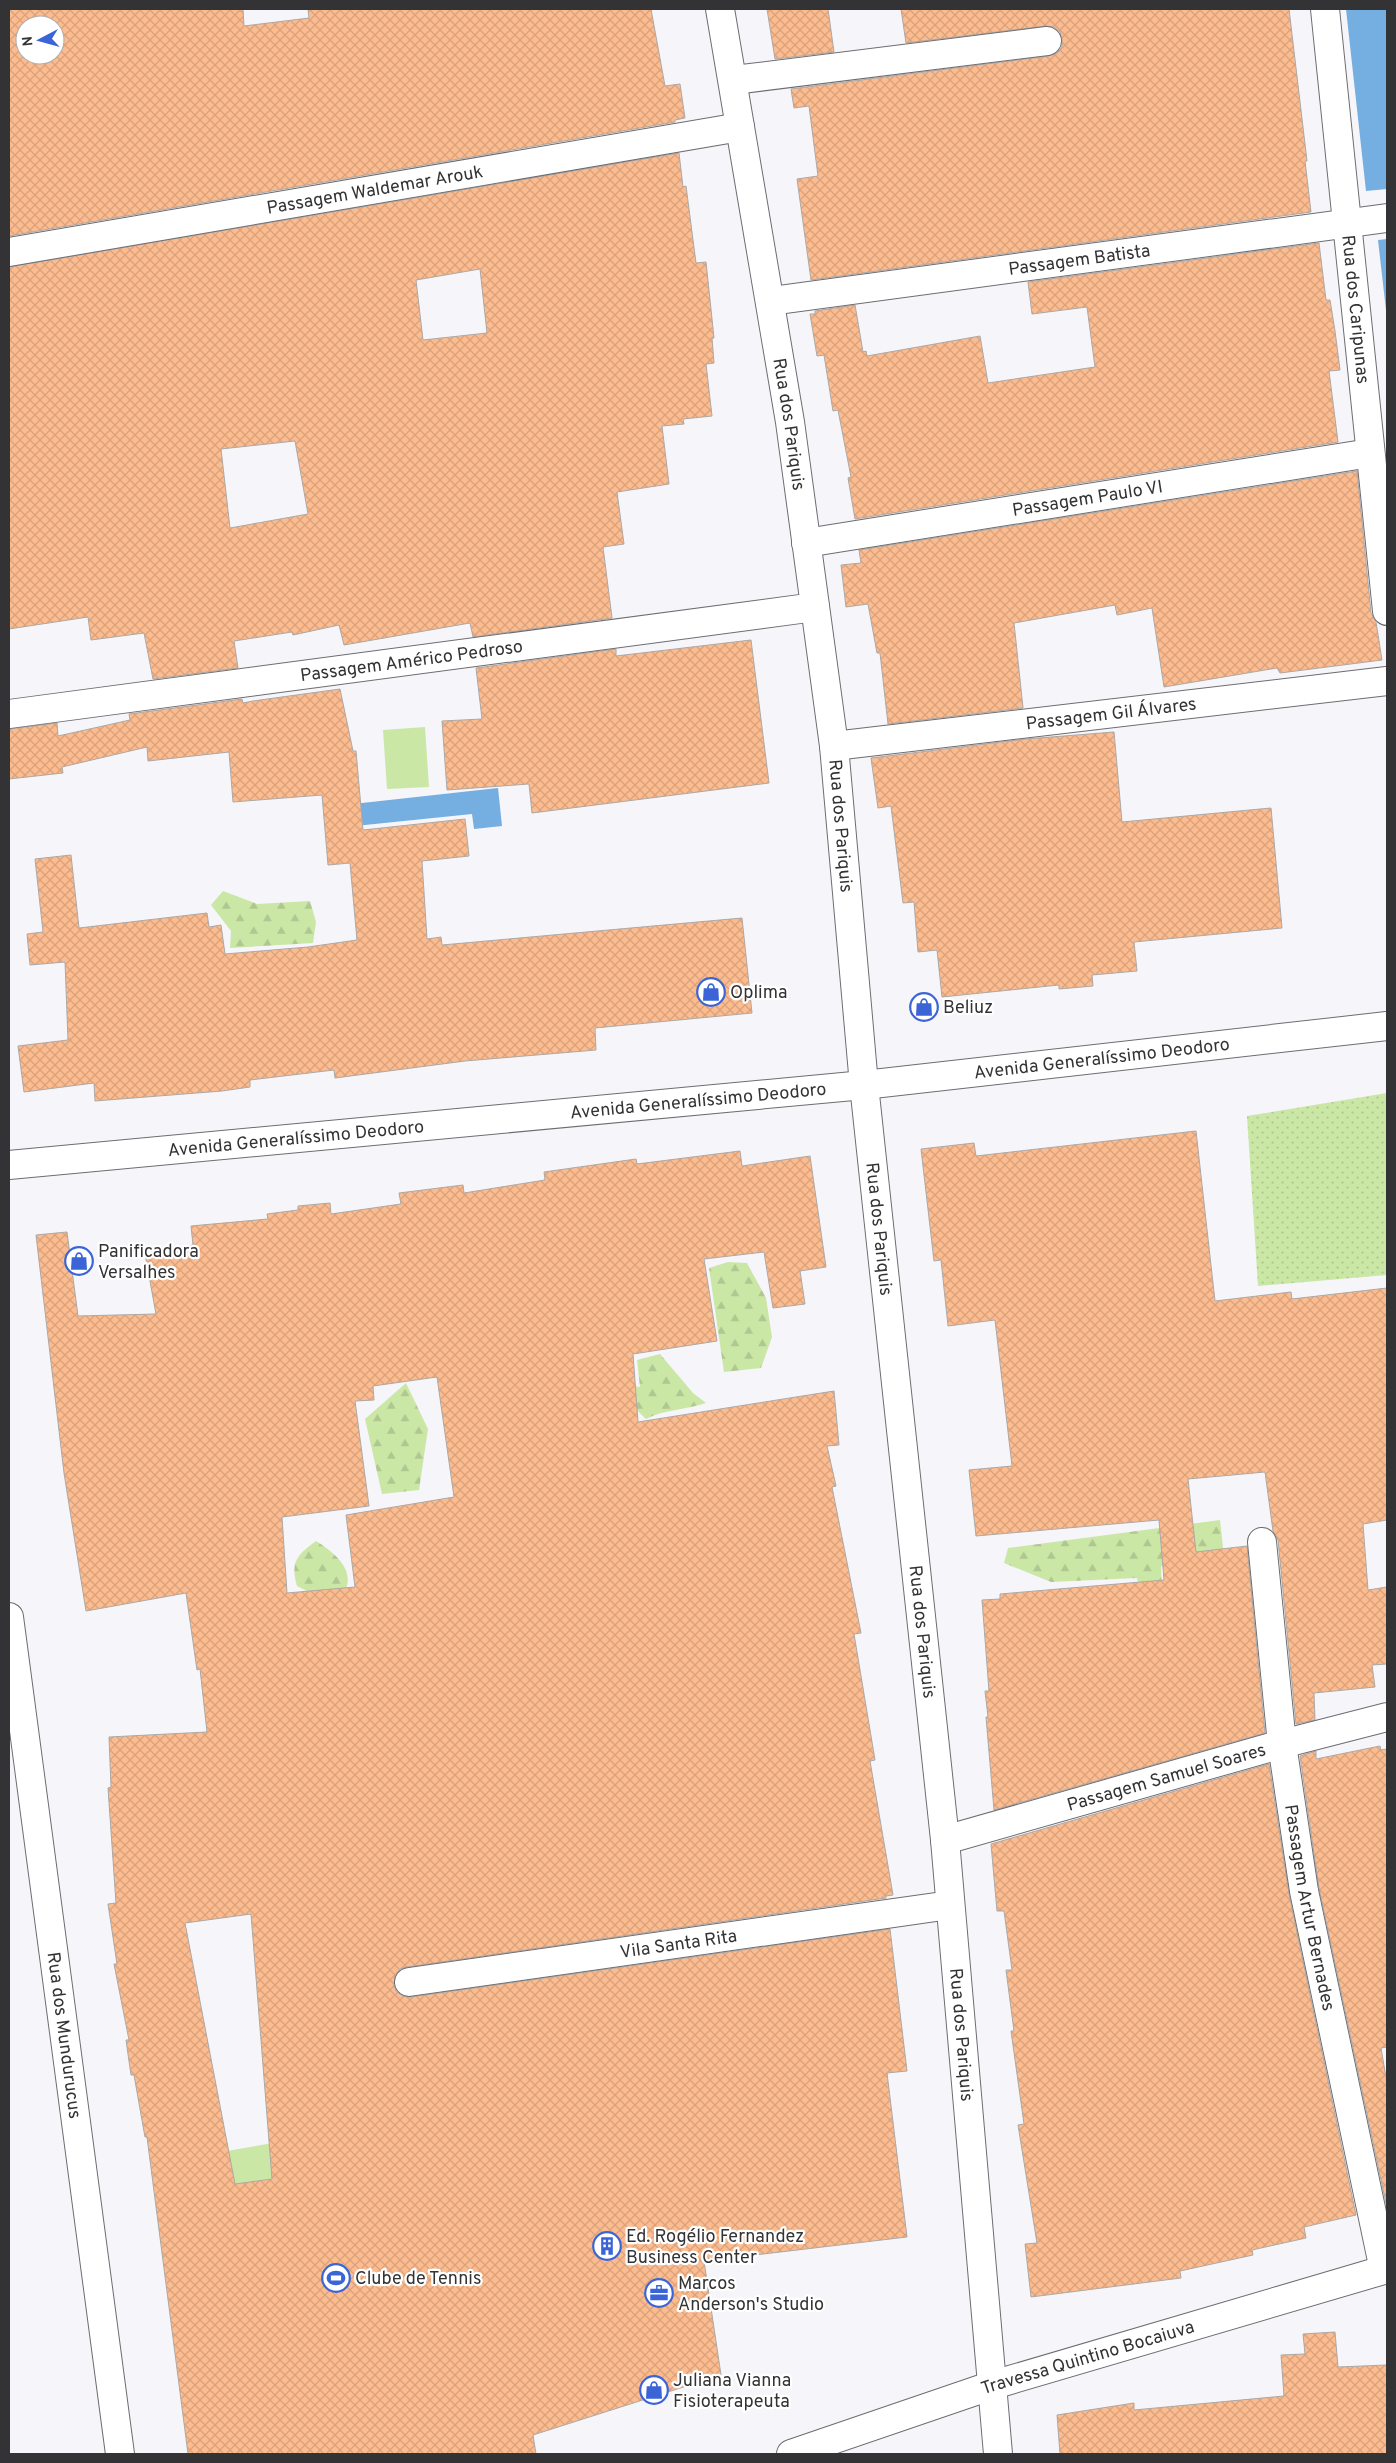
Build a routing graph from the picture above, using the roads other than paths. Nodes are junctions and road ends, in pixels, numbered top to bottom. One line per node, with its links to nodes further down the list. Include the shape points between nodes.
1 (720, 9): 4 (street, Rua dos Pariquis)
2 (1325, 9): 7 (street, Rua dos Caripunas)
3 (1047, 41): 4 (street)
4 (734, 80): 5 (street, Rua dos Pariquis)
5 (740, 127): 8 (street, Passagem Waldemar Arouk); 9 (street, Rua dos Pariquis)
6 (1387, 218): 7 (street, Passagem Batista)
7 (1347, 223): 9 (street, Passagem Batista); 10 (street, Rua dos Caripunas)
8 (9, 252)
9 (771, 301): 11 (street, Rua dos Pariquis)
10 (1370, 453): 11 (street, Passagem Paulo VI); 13 (street, Rua dos Caripunas)
11 (806, 543): 12 (street, Rua dos Pariquis)
12 (815, 607): 15 (street, Passagem Américo Pedroso); 16 (street, Rua dos Pariquis)
13 (1387, 611)
14 (1387, 681): 16 (street, Passagem Gil Álvares)
15 (9, 714)
16 (834, 746): 18 (street, Rua dos Pariquis)
17 (1387, 1026): 18 (street, Avenida Generalíssimo Deodoro)
18 (864, 1085): 19 (street, Avenida Generalíssimo Deodoro); 24 (street, Rua dos Pariquis)
19 (9, 1165)
20 (1262, 1542): 23 (street, Passagem Artur Bernades)
21 (9, 1626): 29 (street, Rua dos Mundurucus)
22 (1387, 1717): 23 (street, Passagem Samuel Soares)
23 (1282, 1744): 24 (street, Passagem Samuel Soares); 27 (street, Passagem Artur Bernades, via 1304,1891)
24 (945, 1840): 25 (street, Rua dos Pariquis)
25 (950, 1905): 26 (street, Vila Santa Rita); 28 (street, Rua dos Pariquis)
26 (409, 1982)
27 (1386, 2269): 28 (street, Travessa Quintino Bocaiuva)
28 (993, 2385): 30 (street, Travessa Quintino Bocaiuva); 31 (street, Rua dos Pariquis)
29 (120, 2454)
30 (791, 2454)
31 (998, 2454)

